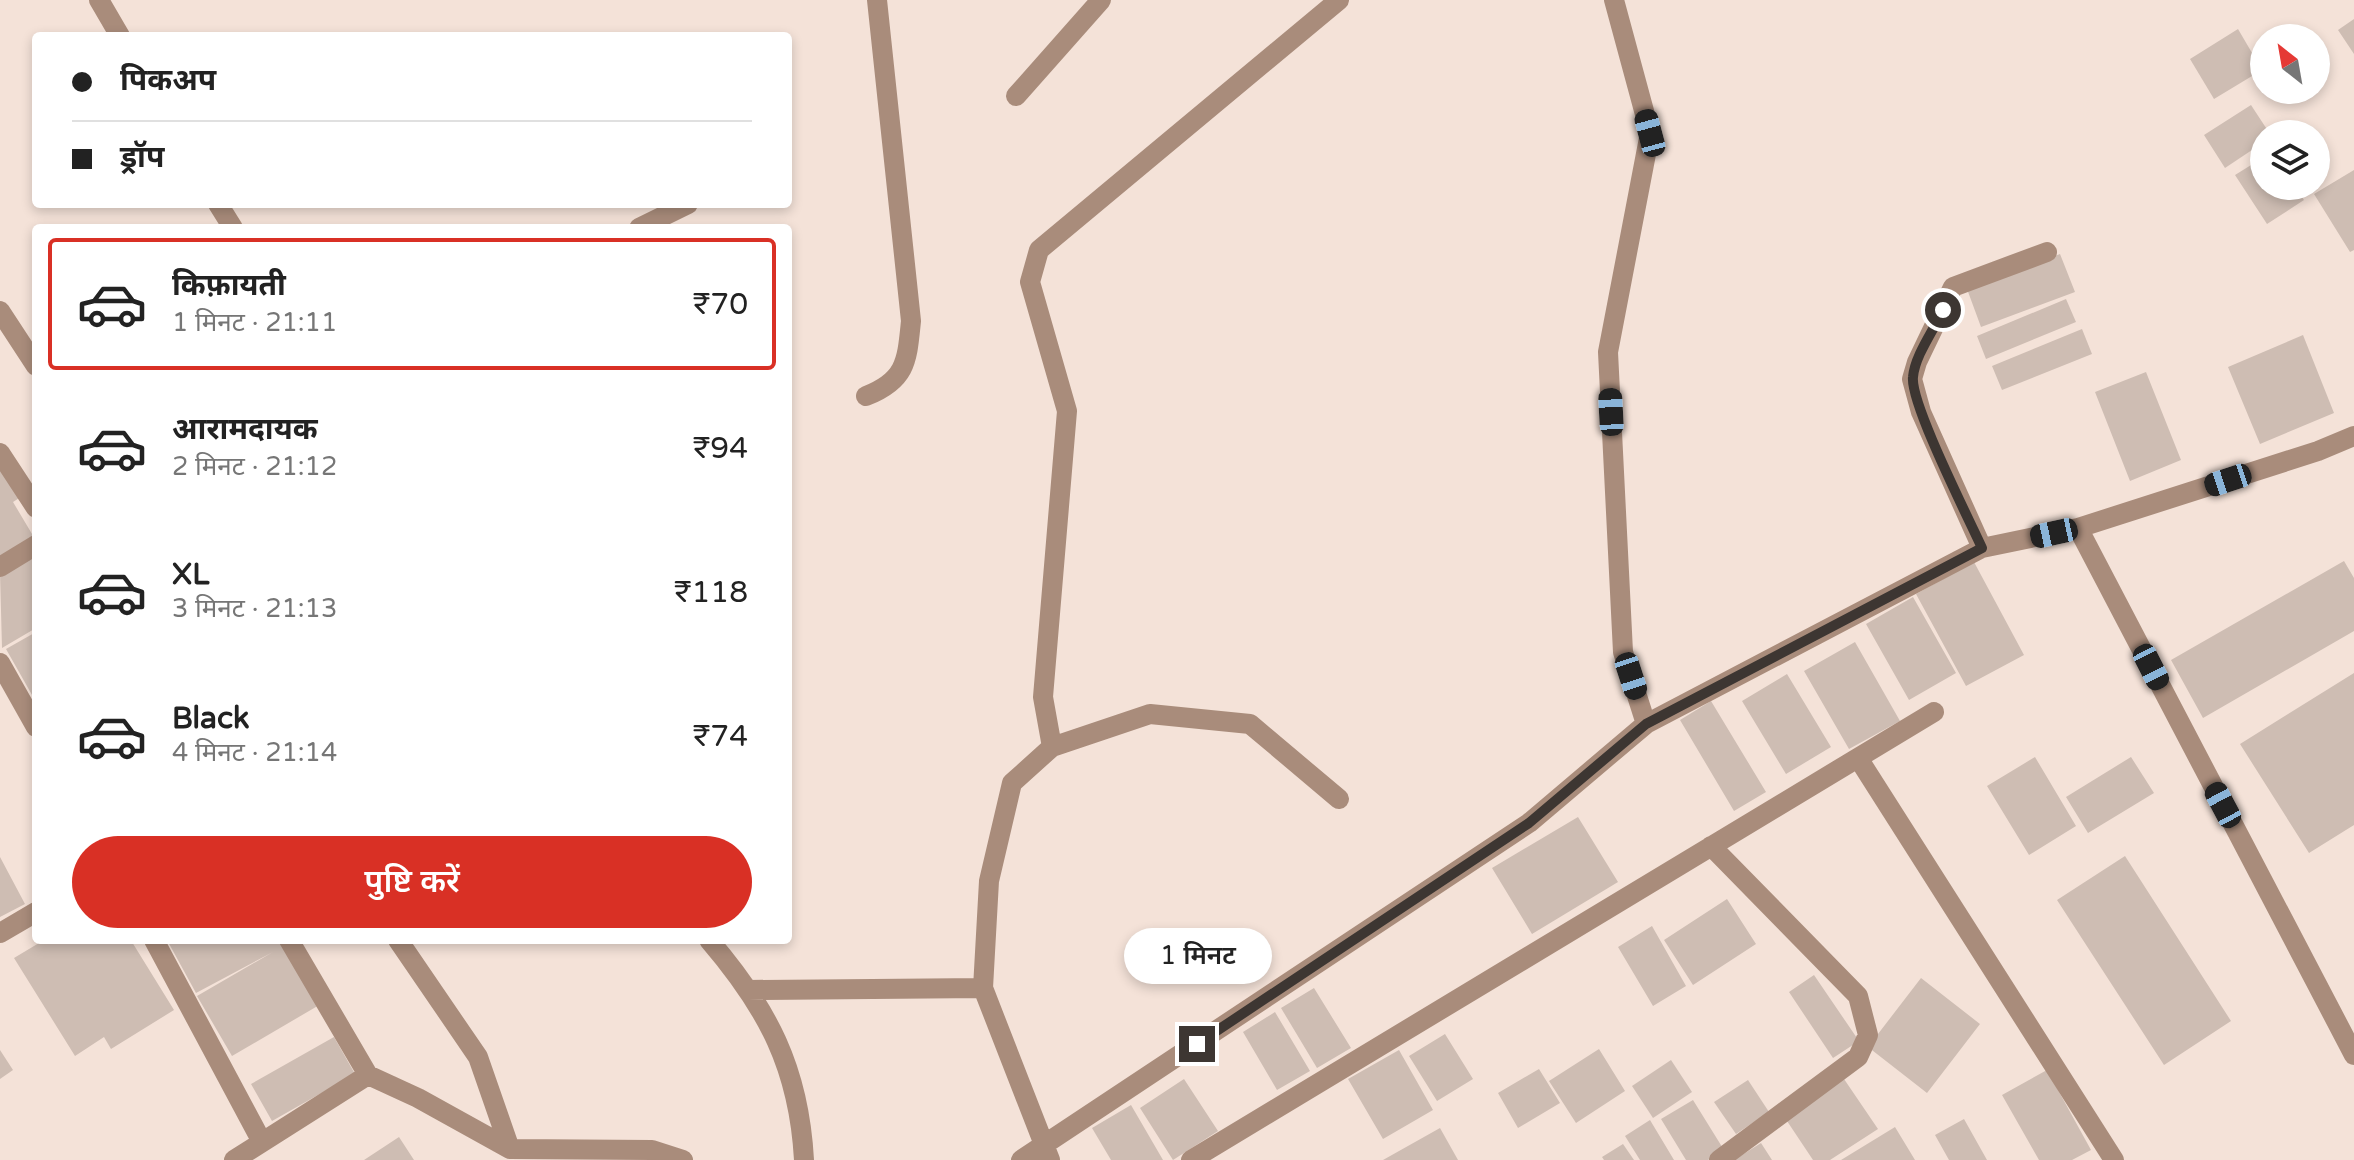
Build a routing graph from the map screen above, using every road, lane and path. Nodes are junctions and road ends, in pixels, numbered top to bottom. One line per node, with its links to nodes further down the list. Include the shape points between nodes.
1 (99, 0): 6 (street)
2 (877, 0): 13 (street, via 911,321 907,362 888,388)
3 (1101, 0): 7 (street)
4 (1339, 0): 25 (street, via 1039,250 1030,282 1067,411 1043,697)
5 (1614, 0): 24 (street, via 1650,133 1608,352 1623,652)
6 (118, 32)
7 (1016, 96)
8 (680, 208): 9 (street)
9 (647, 224)
10 (2047, 252): 19 (street, via 1953,287 1912,379 1921,412)
11 (0, 311): 12 (street)
12 (32, 360)
13 (866, 396)
14 (2354, 436): 17 (street)
15 (0, 453): 16 (street)
16 (32, 502)
17 (2078, 528): 19 (street); 37 (street)
18 (32, 547): 20 (street)
19 (1982, 548): 24 (street)
20 (0, 567)
21 (0, 663): 23 (street)
22 (1934, 712): 26 (street)
23 (32, 720)
24 (1646, 724): 41 (street, via 1529,823)
25 (1052, 747): 27 (street, via 1150,714 1250,724); 35 (street, via 1012,783 989,881)
26 (1858, 758): 28 (street); 48 (street)
27 (1339, 799)
28 (1711, 846): 46 (street); 47 (street, via 1858,996 1868,1035 1858,1057)
29 (32, 914): 30 (street)
30 (0, 933)
31 (156, 944): 39 (street)
32 (291, 944): 38 (street)
33 (401, 944): 40 (street, via 478,1057)
34 (712, 944): 36 (street)
35 (983, 988): 36 (street); 41 (street)
36 (748, 990): 44 (street, via 784,1052 802,1123)
37 (2354, 1055)
38 (368, 1075): 39 (street); 40 (street)
39 (262, 1142): 42 (street)
40 (510, 1149): 43 (street, via 652,1150)
41 (1047, 1153): 45 (street)
42 (234, 1160)
43 (683, 1160)
44 (804, 1160)
45 (1021, 1160)
46 (1191, 1160)
47 (1719, 1160)
48 (2114, 1160)

